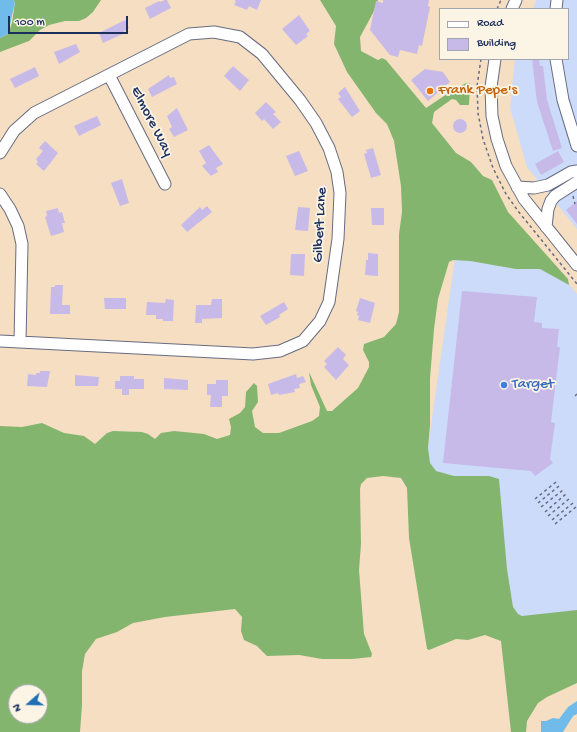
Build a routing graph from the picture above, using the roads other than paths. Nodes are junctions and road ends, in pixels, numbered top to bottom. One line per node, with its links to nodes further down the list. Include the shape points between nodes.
1 (495, 60): 9 (street, via 491,87 494,126 501,153)
2 (556, 60): 4 (street, via 563,100)
3 (109, 75): 5 (street, Gilbert Lane, via 34,113 14,131); 8 (street, Elmore Way); 14 (street, Gilbert Lane, via 189,34 214,32 240,37 262,54 316,123 329,148 336,172 340,193 338,238 329,302 320,321 303,341 280,351 253,354)
4 (577, 146)
5 (0, 153)
6 (577, 171): 9 (street, via 548,185 534,188)
7 (577, 182): 11 (street, via 555,196 548,209)
8 (166, 184)
9 (517, 187): 11 (street)
10 (0, 194): 14 (street, via 18,226 22,244)
11 (546, 227): 12 (street)
12 (577, 265)
13 (0, 341): 14 (street, Gilbert Lane)
14 (20, 342)

